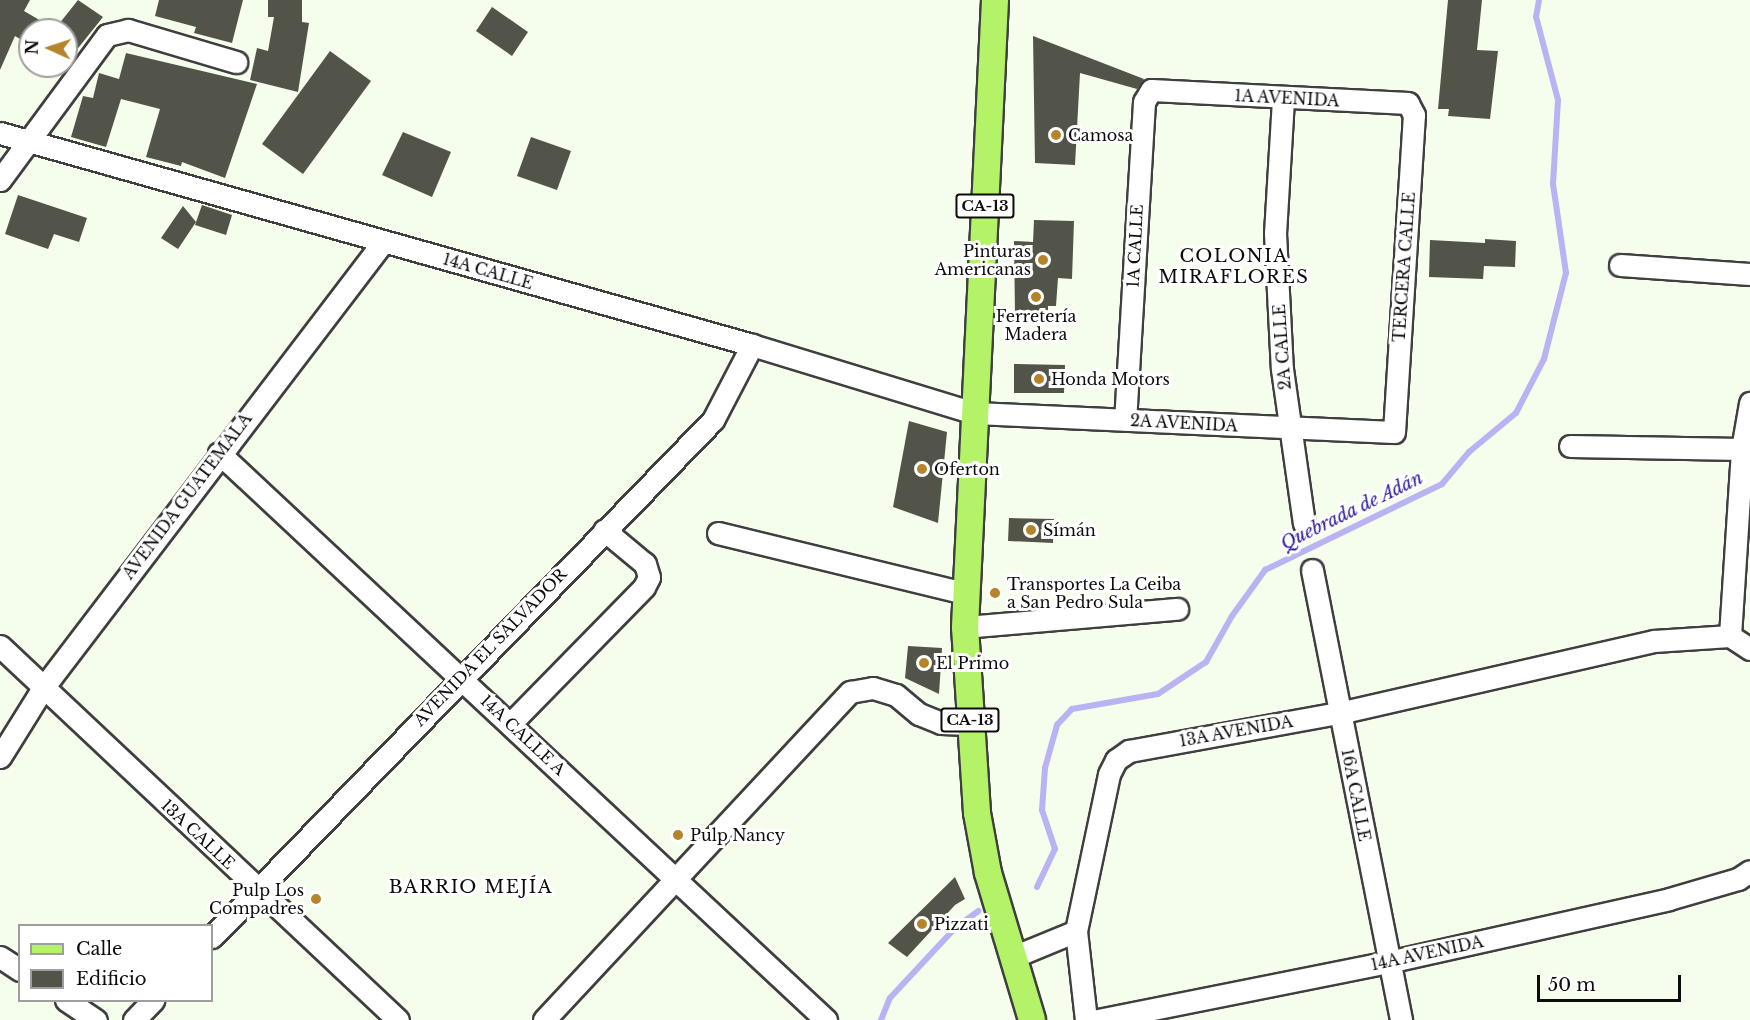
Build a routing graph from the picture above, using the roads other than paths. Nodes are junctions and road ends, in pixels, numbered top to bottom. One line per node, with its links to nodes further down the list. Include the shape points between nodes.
1 (995, 0): 14 (main road, CA-13)
2 (236, 62): 7 (street, via 128,30 117,31 107,35)
3 (1166, 89): 4 (street, 1A AVENIDA); 15 (street, 1A CALLE, via 1151,90 1144,102)
4 (1283, 99): 5 (street, 1A AVENIDA); 16 (street, 2A CALLE, via 1275,233)
5 (1407, 103): 17 (street, TERCERA CALLE, via 1414,115)
6 (0, 133): 7 (street, 14A CALLE)
7 (30, 142): 8 (street); 9 (street, 14A CALLE)
8 (0, 180)
9 (383, 242): 12 (street, 14A CALLE); 20 (street, AVENIDA GUATEMALA)
10 (1620, 265): 11 (street)
11 (1750, 274)
12 (752, 345): 14 (street, 14A CALLE); 22 (street, AVENIDA EL SALVADOR, via 713,420)
13 (1750, 402): 19 (street)
14 (975, 413): 15 (street, 2A AVENIDA); 25 (main road, CA-13)
15 (1125, 419): 16 (street, 2A AVENIDA)
16 (1289, 429): 17 (street, 2A AVENIDA); 21 (street, 2A CALLE)
17 (1394, 432)
18 (1570, 446): 19 (street)
19 (1746, 447): 28 (street)
20 (219, 453): 31 (street, 14A CALLE A); 32 (street, AVENIDA GUATEMALA)
21 (1305, 522)
22 (604, 530): 31 (street, AVENIDA EL SALVADOR); 34 (street, via 645,564 648,577 644,587)
23 (718, 533): 25 (street)
24 (1312, 570): 33 (street, 16A CALLE)
25 (964, 593): 27 (main road, CA-13)
26 (1177, 609): 27 (street)
27 (965, 627): 35 (main road, CA-13)
28 (1730, 636): 30 (street); 33 (street, 13A AVENIDA, via 1679,638 1618,648)
29 (0, 646): 32 (street, 13A CALLE)
30 (1750, 649)
31 (462, 677): 34 (street, 14A CALLE A); 39 (street, AVENIDA EL SALVADOR)
32 (43, 688): 36 (street, AVENIDA GUATEMALA); 39 (street, 13A CALLE)
33 (1339, 713): 40 (street, 13A AVENIDA, via 1136,748 1122,755 1109,774); 44 (street, 16A CALLE)
34 (511, 723): 38 (street, 14A CALLE A)
35 (970, 724): 38 (street, via 941,723 919,714 896,695 873,688 850,692); 43 (main road, CA-13, via 982,843)
36 (0, 757)
37 (1750, 871): 44 (street, 14A AVENIDA, via 1738,879 1670,899)
38 (676, 880): 51 (street); 52 (street, 14A CALLE A)
39 (256, 890): 41 (street, AVENIDA EL SALVADOR); 50 (street, 13A CALLE)
40 (1076, 932): 43 (street); 54 (street, 13A AVENIDA)
41 (213, 936)
42 (0, 957): 45 (street)
43 (1013, 957): 53 (main road, CA-13)
44 (1388, 962): 55 (street, 14A AVENIDA); 56 (street, 16A CALLE)
45 (18, 969)
46 (69, 1002): 48 (street)
47 (151, 1002): 49 (street)
48 (96, 1020)
49 (134, 1020)
50 (398, 1020)
51 (544, 1020)
52 (826, 1020)
53 (1032, 1020)
54 (1086, 1020)
55 (1098, 1020)
56 (1401, 1020)

